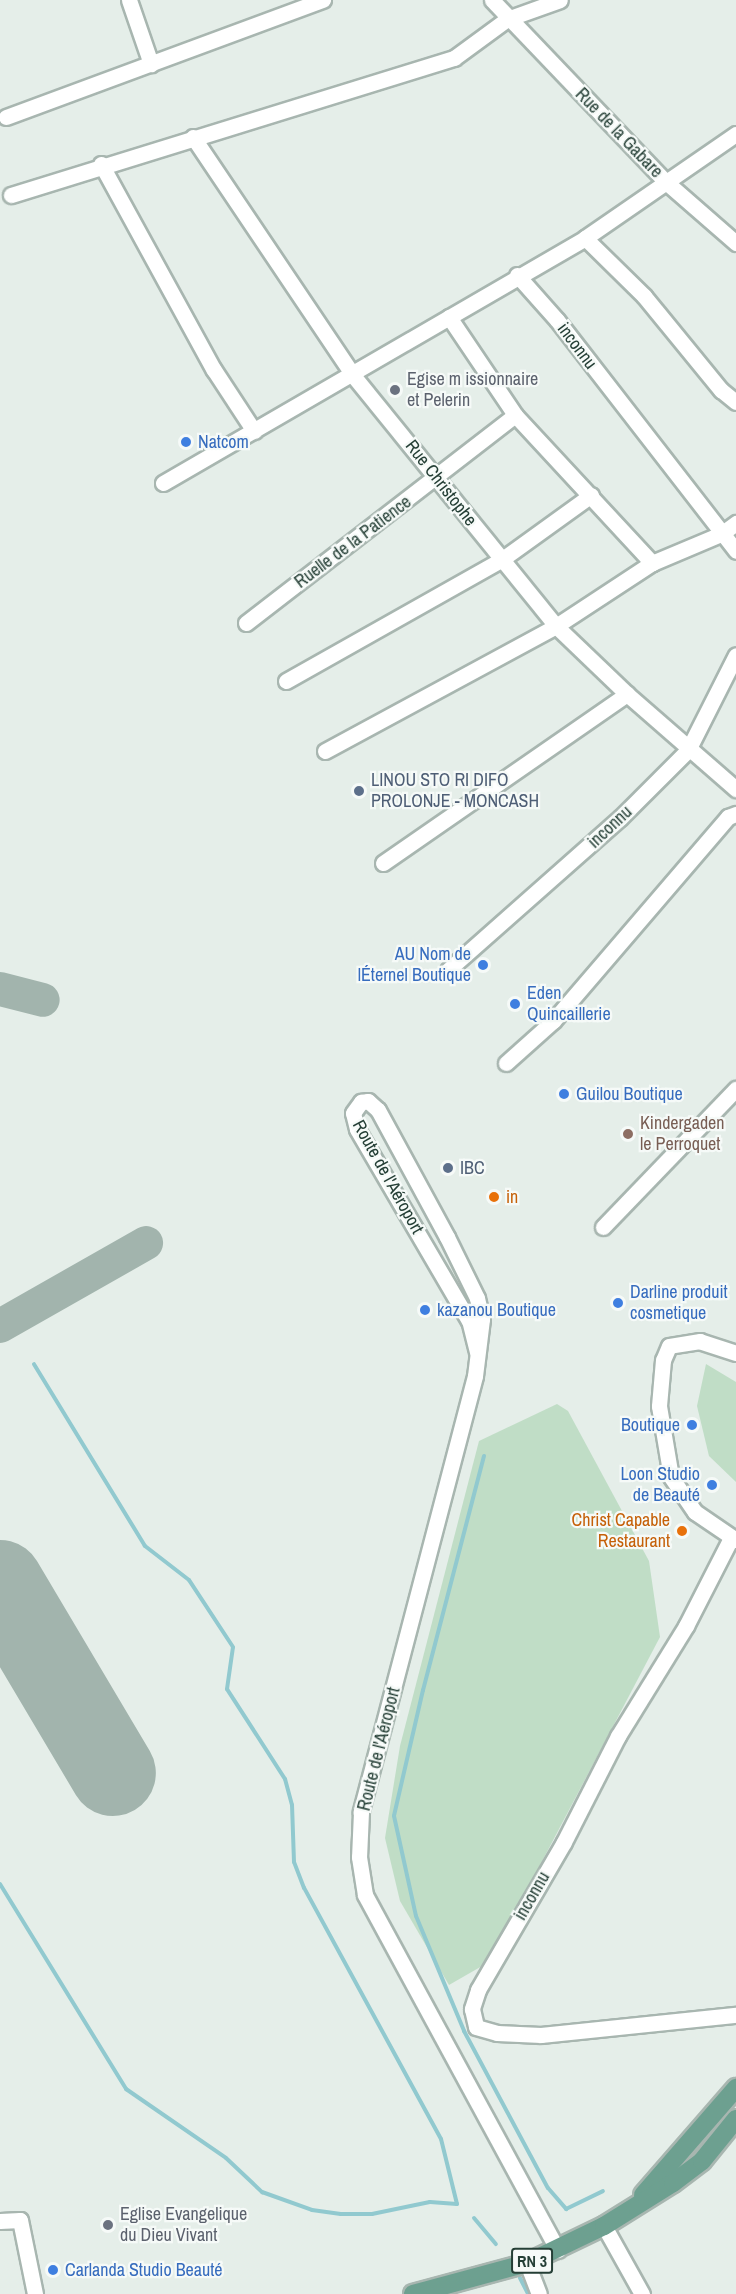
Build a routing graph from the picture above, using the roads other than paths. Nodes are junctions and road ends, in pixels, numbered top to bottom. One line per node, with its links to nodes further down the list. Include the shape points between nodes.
1 (129, 0): 6 (street)
2 (323, 0): 6 (street)
3 (492, 0): 5 (street, Rue de la Gabare)
4 (560, 0): 5 (street)
5 (507, 19): 9 (street, via 454,58); 11 (street, Rue de la Gabare)
6 (151, 64): 7 (street)
7 (6, 117)
8 (736, 134): 11 (street)
9 (193, 137): 10 (street); 17 (street, Rue Christophe)
10 (101, 164): 12 (street); 20 (street, via 214,370)
11 (666, 182): 13 (street); 14 (street, Rue de la Gabare)
12 (11, 195)
13 (585, 238): 15 (street); 18 (street, via 644,296 721,390)
14 (736, 243)
15 (510, 278): 16 (street); 25 (street, inconnu, via 557,320)
16 (449, 317): 17 (street); 19 (street)
17 (352, 374): 20 (street); 21 (street, Rue Christophe)
18 (736, 402)
19 (515, 415): 21 (street, Ruelle de la Patience); 23 (street)
20 (254, 431): 22 (street)
21 (437, 478): 27 (street, Rue Christophe); 29 (street, Ruelle de la Patience)
22 (163, 483)
23 (591, 495): 27 (street); 28 (street)
24 (736, 523): 25 (street)
25 (721, 534): 26 (street, inconnu); 28 (street)
26 (736, 551)
27 (501, 560): 30 (street, Rue Christophe); 32 (street)
28 (652, 562): 30 (street)
29 (246, 623)
30 (556, 626): 33 (street, Rue Christophe); 35 (street)
31 (736, 655): 34 (street, inconnu)
32 (286, 681)
33 (627, 694): 34 (street, Rue Christophe); 38 (street)
34 (688, 750): 36 (street, Rue Christophe); 39 (street, inconnu, via 621,818)
35 (325, 752)
36 (736, 789)
37 (736, 814): 40 (street, via 728,817 553,1021)
38 (383, 863)
39 (448, 970)
40 (506, 1063)
41 (736, 1089): 42 (street)
42 (603, 1227)
43 (477, 1352): 43 (street, Route de l'Aéroport, via 483,1319 477,1298 378,1110 368,1101 361,1102 353,1113 357,1129 469,1321); 52 (street, Route de l'Aéroport, via 475,1376 362,1812 359,1857 365,1895)
44 (736, 1353): 45 (street, via 700,1341 669,1346 663,1360 659,1406 671,1477 695,1512)
45 (734, 1539): 46 (street, inconnu, via 618,1736 564,1842 478,1990 472,2009 476,2027 484,2030 541,2034)
46 (736, 2015)
47 (736, 2088): 49 (main road, RN 3)
48 (736, 2119): 49 (main road, RN 3, via 702,2161 674,2183)
49 (639, 2201): 51 (main road, RN 3)
50 (0, 2221): 55 (street, via 20,2220)
51 (604, 2226): 52 (main road, RN 3); 58 (street)
52 (558, 2250): 53 (main road, RN 3)
53 (526, 2263): 54 (main road, RN 3); 57 (street)
54 (457, 2289): 56 (main road, RN 3)
55 (35, 2294)
56 (413, 2294)
57 (539, 2294)
58 (642, 2294)

